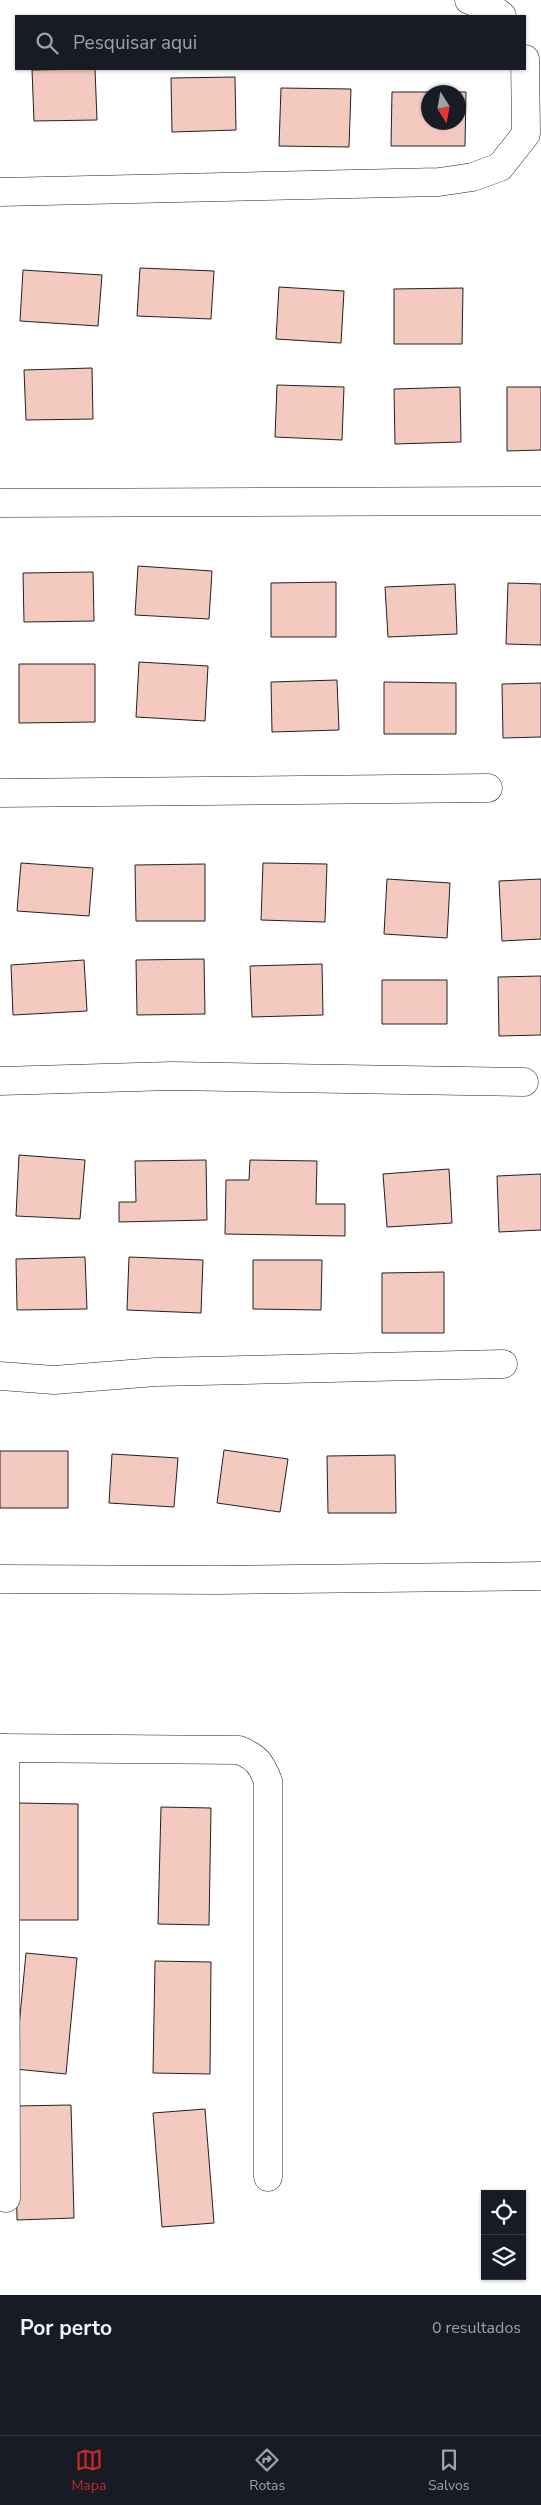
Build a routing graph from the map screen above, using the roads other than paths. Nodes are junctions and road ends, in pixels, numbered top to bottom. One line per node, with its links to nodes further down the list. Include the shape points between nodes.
1 (469, 0): 2 (street)
2 (501, 15)
3 (525, 70): 4 (street, via 526,134 500,167 473,177 439,182)
4 (0, 192)
5 (541, 501): 6 (street)
6 (0, 503)
7 (488, 788): 8 (street)
8 (0, 793)
9 (0, 1082): 10 (street, via 172,1076)
10 (524, 1082)
11 (503, 1364): 12 (street, via 156,1372 54,1380)
12 (0, 1376)
13 (541, 1576): 14 (street)
14 (0, 1579)
15 (3, 1748): 16 (street, via 239,1750 262,1764 268,1781); 17 (street)
16 (268, 2177)
17 (6, 2198)

